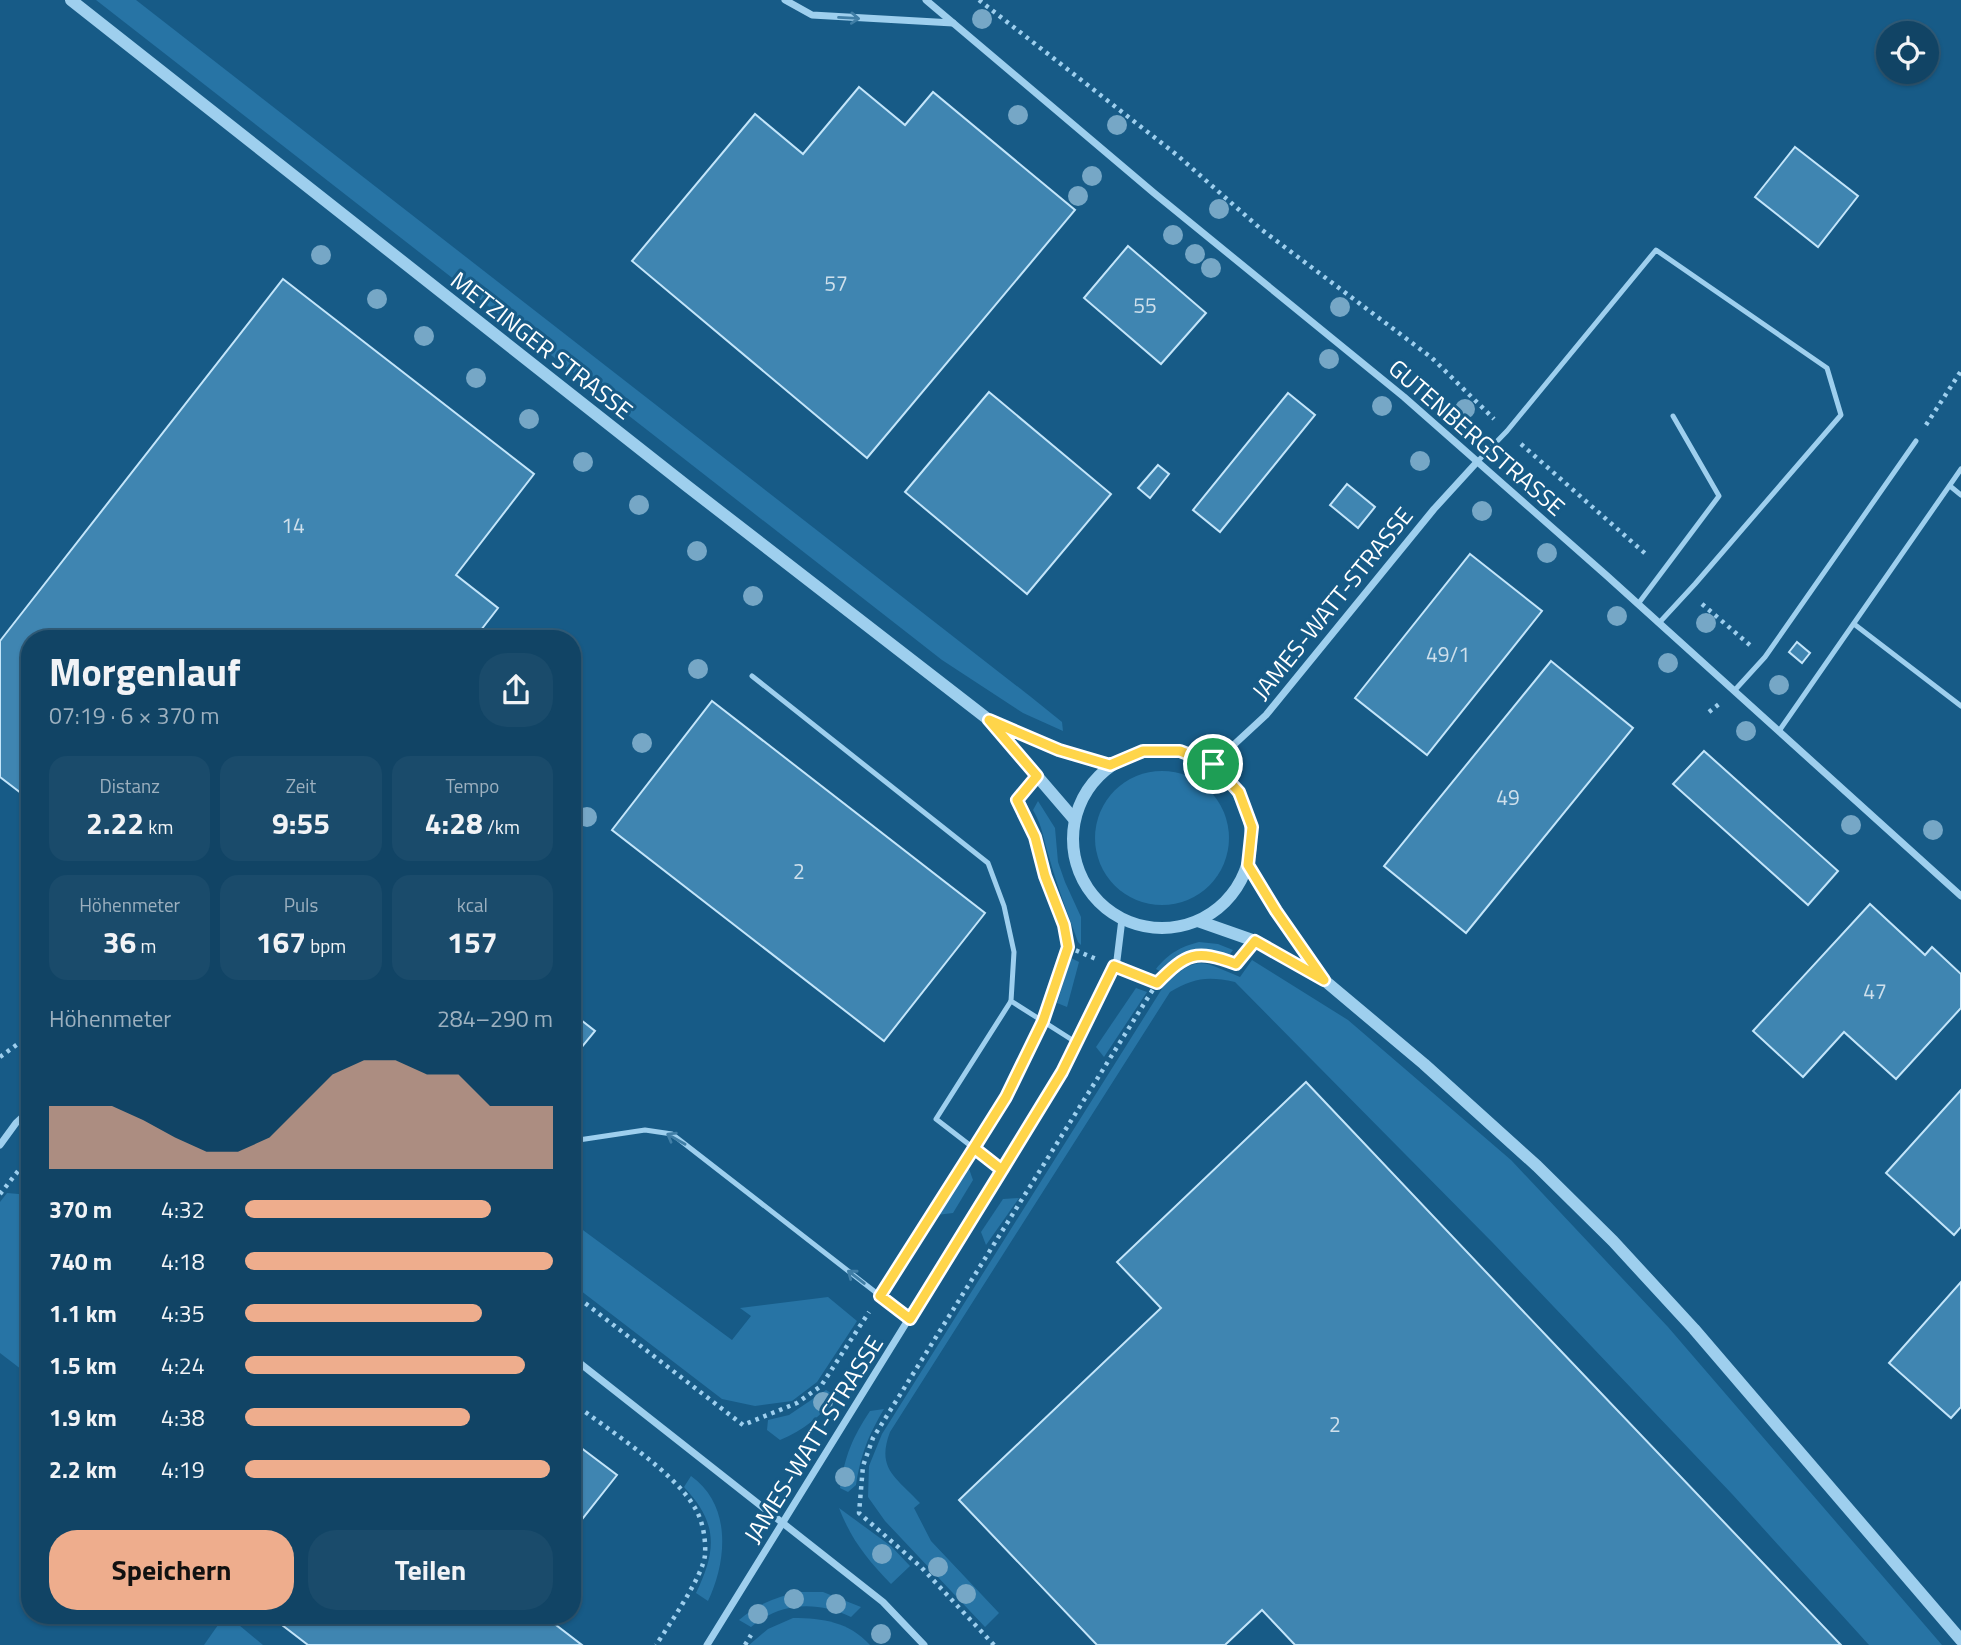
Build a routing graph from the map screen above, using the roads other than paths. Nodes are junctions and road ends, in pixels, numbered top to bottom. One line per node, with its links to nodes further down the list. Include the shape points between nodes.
1 (71, 0): 17 (street, METZINGER STRASSE)
2 (785, 0): 4 (street, one-way to 4, via 812,15)
3 (926, 0): 4 (street, GUTENBERGSTRASSE)
4 (953, 23): 7 (street, GUTENBERGSTRASSE)
5 (1673, 416): 11 (lane, via 1719,496)
6 (1916, 441): 15 (lane, via 1765,657)
7 (1477, 462): 11 (street, GUTENBERGSTRASSE); 12 (lane, via 1656,250 1827,368 1841,415); 19 (street, JAMES-WATT-STRASSE, via 1266,715)
8 (1961, 469): 9 (lane)
9 (1950, 486): 10 (lane); 13 (lane)
10 (1961, 495)
11 (1638, 604): 12 (street, GUTENBERGSTRASSE)
12 (1659, 623): 15 (street, GUTENBERGSTRASSE)
13 (1854, 624): 16 (lane); 18 (lane)
14 (752, 676): 27 (lane, via 988,863 1014,953)
15 (1734, 691): 18 (street, GUTENBERGSTRASSE)
16 (1961, 706)
17 (989, 720): 20 (street, METZINGER STRASSE, via 1059,750); 21 (street, METZINGER STRASSE)
18 (1779, 731): 23 (street, GUTENBERGSTRASSE)
19 (1213, 764): 20 (street, via 1180,751 1143,751); 22 (street, via 1239,792 1252,827)
20 (1110, 765): 21 (street, via 1086,792)
21 (1074, 819): 24 (street, via 1072,849 1080,877 1098,902)
22 (1248, 865): 25 (street, via 1230,898); 26 (street)
23 (1961, 896)
24 (1122, 919): 25 (street, via 1160,929); 28 (street, JAMES-WATT-STRASSE, via 1114,966)
25 (1198, 921): 26 (street, via 1255,941)
26 (1324, 980): 36 (street, via 1424,1064 1613,1241)
27 (1011, 1001): 28 (lane); 32 (lane, via 936,1119)
28 (1077, 1043): 32 (street, JAMES-WATT-STRASSE)
29 (21, 1119): 31 (street)
30 (581, 1140): 33 (lane, one-way to 30, via 672,1133 645,1130)
31 (0, 1145)
32 (1002, 1170): 33 (street, JAMES-WATT-STRASSE)
33 (910, 1319): 35 (street, JAMES-WATT-STRASSE)
34 (581, 1364): 35 (street)
35 (784, 1524): 37 (street, JAMES-WATT-STRASSE); 38 (street, via 883,1602)
36 (1961, 1640)
37 (707, 1645)
38 (923, 1645)

